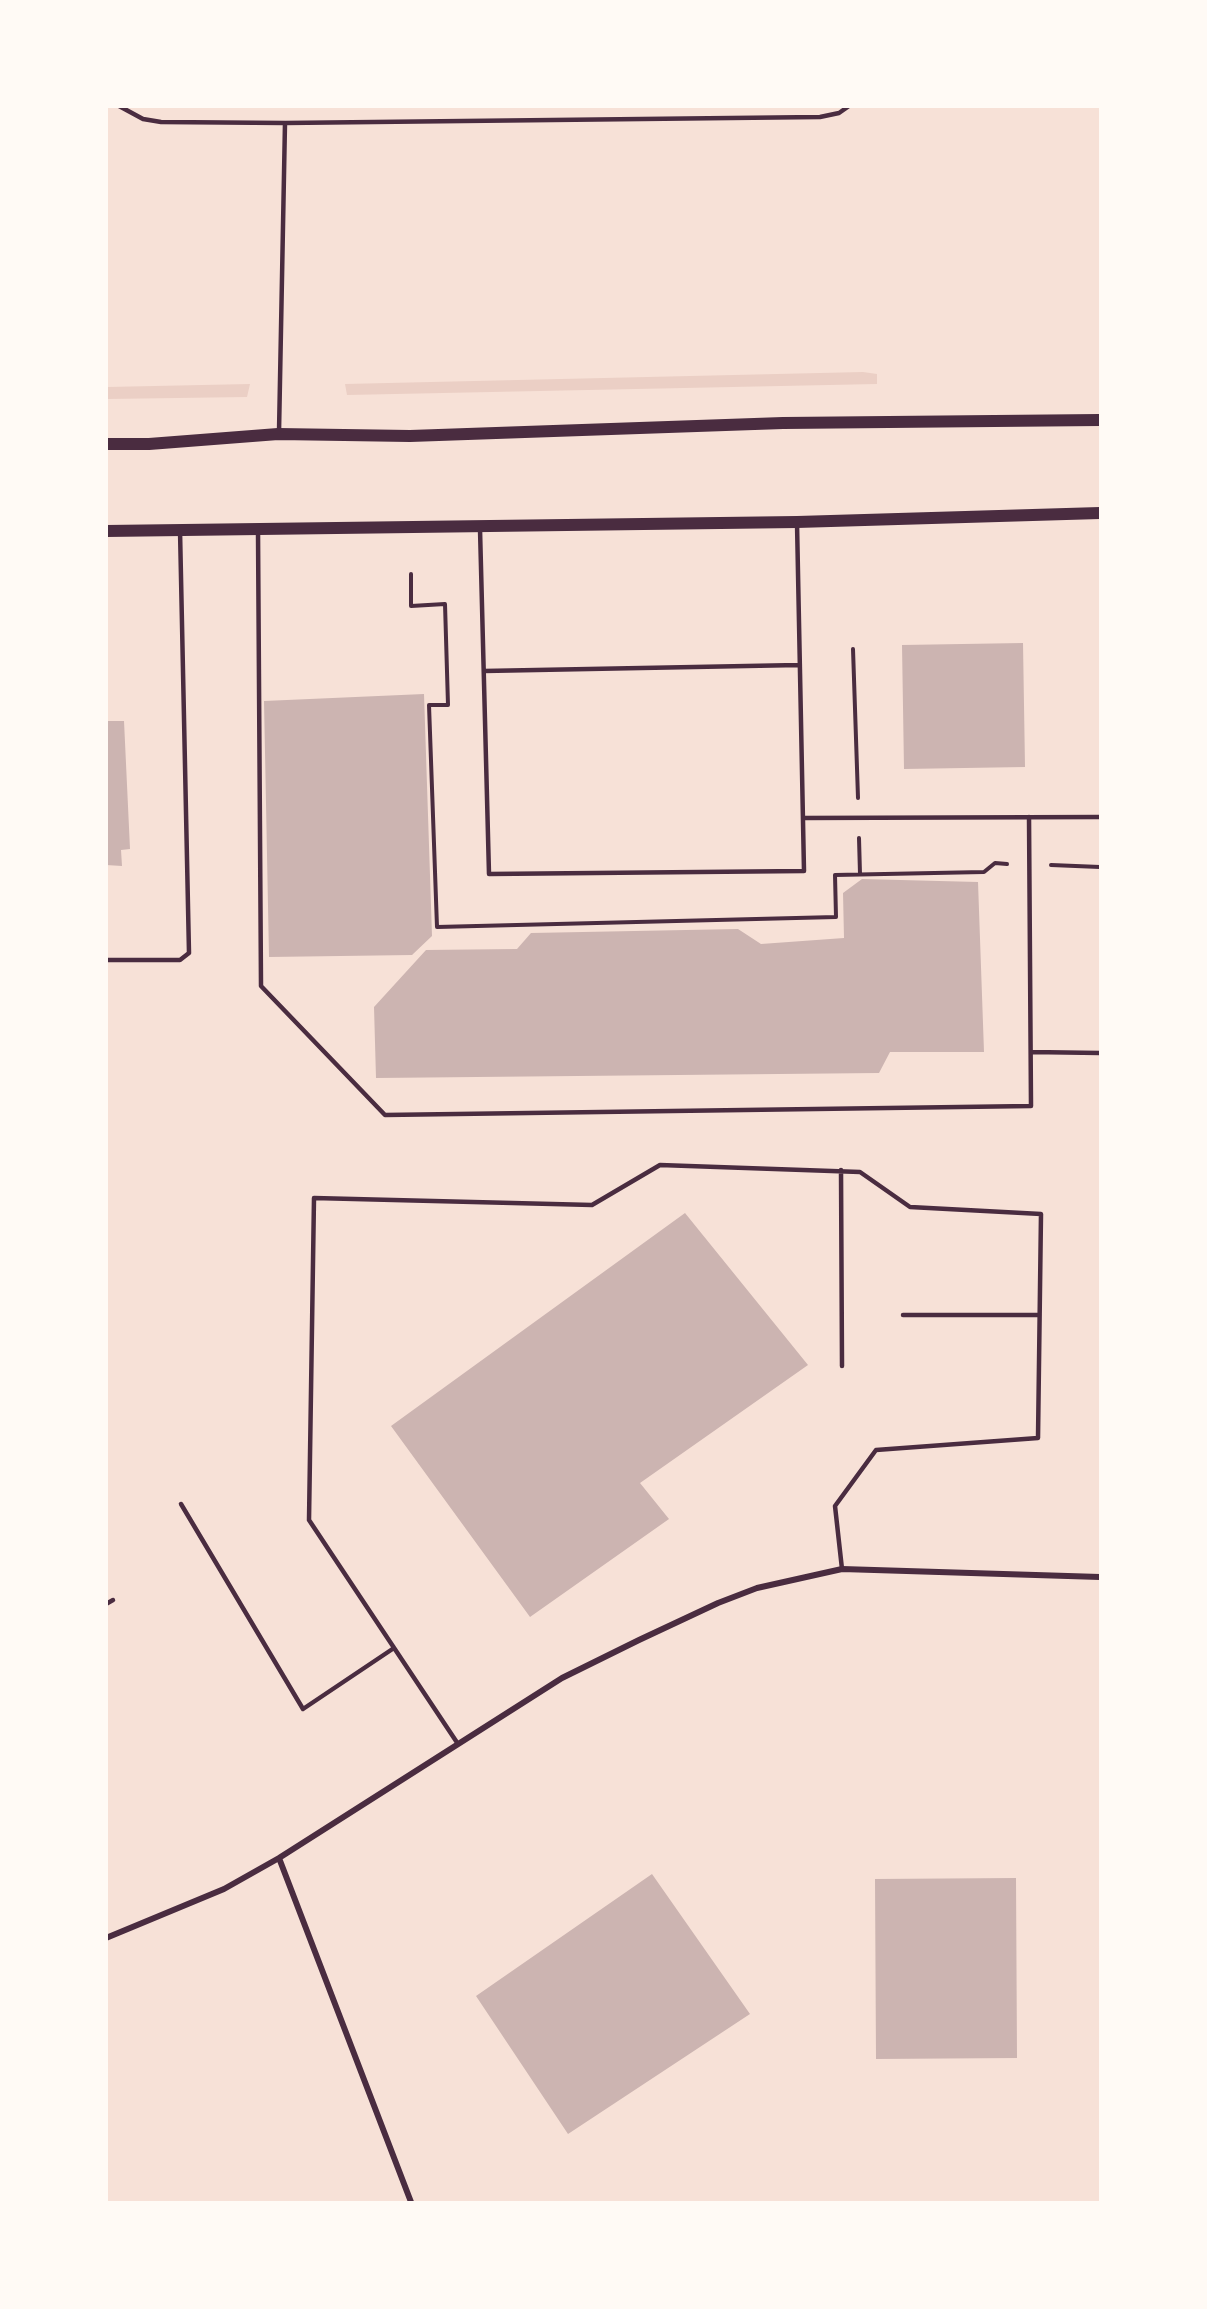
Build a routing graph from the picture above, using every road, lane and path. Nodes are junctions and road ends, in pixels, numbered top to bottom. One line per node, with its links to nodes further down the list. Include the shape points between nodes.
1 (119, 106): 3 (lane, via 142,119 161,122)
2 (849, 106): 3 (lane, via 820,117)
3 (285, 123): 5 (lane)
4 (1101, 420): 5 (main road, via 783,423 410,436)
5 (279, 434): 6 (main road)
6 (106, 444)
7 (1101, 513): 8 (main road)
8 (797, 522): 9 (main road); 15 (lane)
9 (480, 526): 10 (main road); 16 (lane)
10 (258, 529): 11 (main road); 25 (lane, via 261,986 385,1115 1031,1106)
11 (180, 530): 12 (main road); 24 (lane, via 189,953 180,960)
12 (106, 531)
13 (411, 574): 23 (path, via 411,606 445,604 448,705 429,705 437,927 836,917 835,875)
14 (853, 649): 20 (path)
15 (799, 664): 16 (lane); 19 (lane)
16 (484, 671): 19 (lane, via 489,874 804,871)
17 (1029, 817): 18 (lane); 20 (lane); 21 (lane)
18 (1101, 817)
19 (803, 818): 20 (lane)
20 (858, 818): 23 (path)
21 (1030, 865): 22 (path); 23 (path, via 995,863 984,872); 25 (lane)
22 (1101, 867)
23 (860, 874)
24 (106, 960)
25 (1030, 1052): 26 (lane)
26 (1101, 1053)
27 (841, 1170): 29 (lane, via 860,1172 910,1207 1041,1214); 30 (lane); 36 (lane, via 660,1166 592,1205 314,1198 309,1520)
28 (903, 1315): 29 (lane)
29 (1039, 1315): 32 (lane, via 1038,1438 876,1450 835,1506)
30 (842, 1366)
31 (181, 1504): 36 (lane, via 303,1709)
32 (842, 1569): 33 (street); 37 (street, via 757,1588 718,1603 562,1678)
33 (1101, 1577)
34 (113, 1600): 35 (lane)
35 (106, 1604)
36 (394, 1648): 37 (lane)
37 (458, 1744): 38 (street)
38 (279, 1858): 39 (street, via 224,1889); 40 (street)
39 (106, 1938)
40 (411, 2202)

